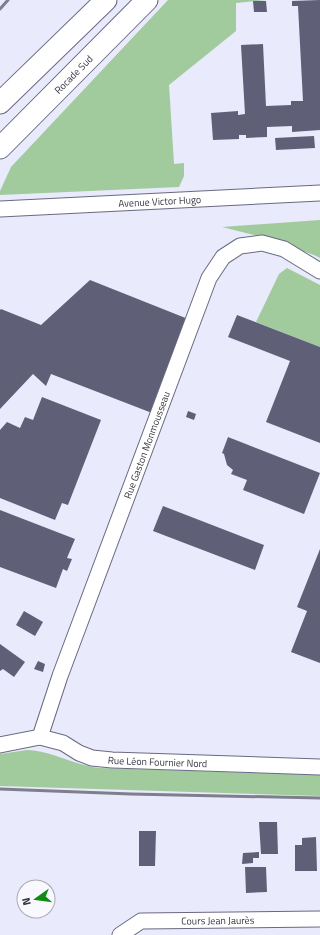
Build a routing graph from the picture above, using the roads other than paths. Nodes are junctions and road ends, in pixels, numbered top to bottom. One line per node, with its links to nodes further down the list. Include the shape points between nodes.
1 (106, 0): 3 (highway)
2 (147, 0): 4 (highway, Rocade Sud)
3 (4, 98)
4 (0, 148)
5 (320, 193): 6 (street, Avenue Victor Hugo)
6 (0, 209)
7 (320, 270): 8 (street, Rue Gaston Monmousseau, via 284,249 262,243 240,246 223,257 209,278 80,605)
8 (40, 737): 9 (street, Rue Léon Fournier Nord); 10 (street, Rue Léon Fournier Nord, via 63,743 92,758)
9 (0, 745)
10 (320, 767)
11 (320, 920): 12 (street, Cours Jean Jaurès, via 141,921)
12 (120, 935)

